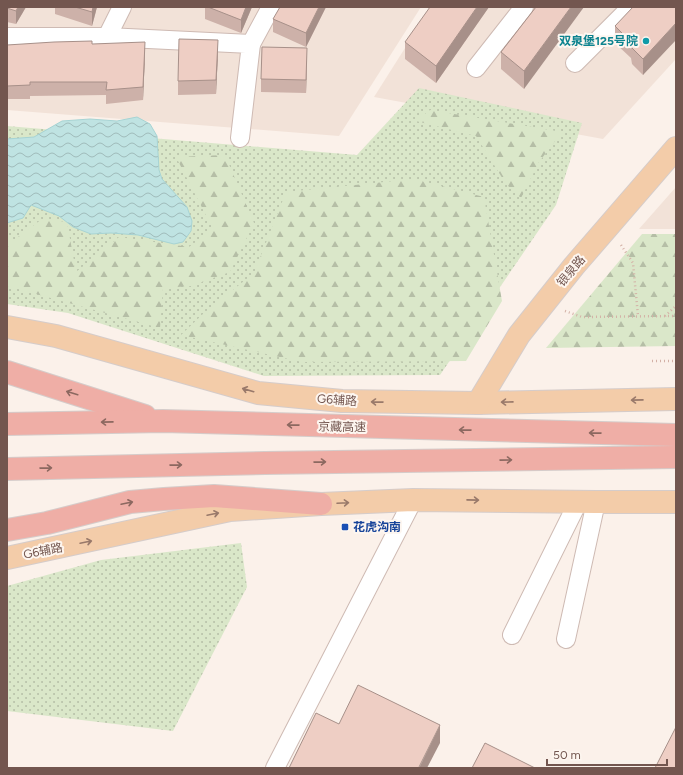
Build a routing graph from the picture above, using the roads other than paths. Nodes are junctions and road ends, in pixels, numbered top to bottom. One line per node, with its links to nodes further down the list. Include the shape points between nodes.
1 (122, 7): 6 (street)
2 (271, 7): 7 (street)
3 (524, 7): 9 (street)
4 (631, 7): 8 (street)
5 (7, 36): 6 (street)
6 (107, 37): 7 (street)
7 (251, 44): 10 (street)
8 (575, 63)
9 (476, 68)
10 (240, 138)
11 (676, 148): 15 (main road, 银泉路, via 574,266 519,335)
12 (7, 327): 15 (main road, G6辅路, one-way to 12, via 342,402 258,393 56,336)
13 (7, 372): 16 (highway, one-way to 13)
14 (676, 400): 15 (main road, G6辅路, one-way to 15)
15 (478, 403)
16 (163, 421): 17 (highway, 京藏高速, one-way to 17); 18 (highway, 京藏高速, one-way to 16)
17 (7, 424)
18 (676, 435)
19 (676, 457): 20 (highway, one-way to 19)
20 (7, 469)
21 (413, 500): 22 (main road, G6辅路, one-way to 22); 24 (main road, G6辅路, one-way to 21); 29 (street)
22 (587, 502): 23 (main road, G6辅路); 27 (street); 28 (street)
23 (676, 502)
24 (321, 504): 25 (highway, one-way to 24, via 47,523 130,502 164,499 214,496); 26 (main road, G6辅路, one-way to 24, via 230,510)
25 (7, 530)
26 (7, 558)
27 (512, 635)
28 (566, 640)
29 (275, 768)

